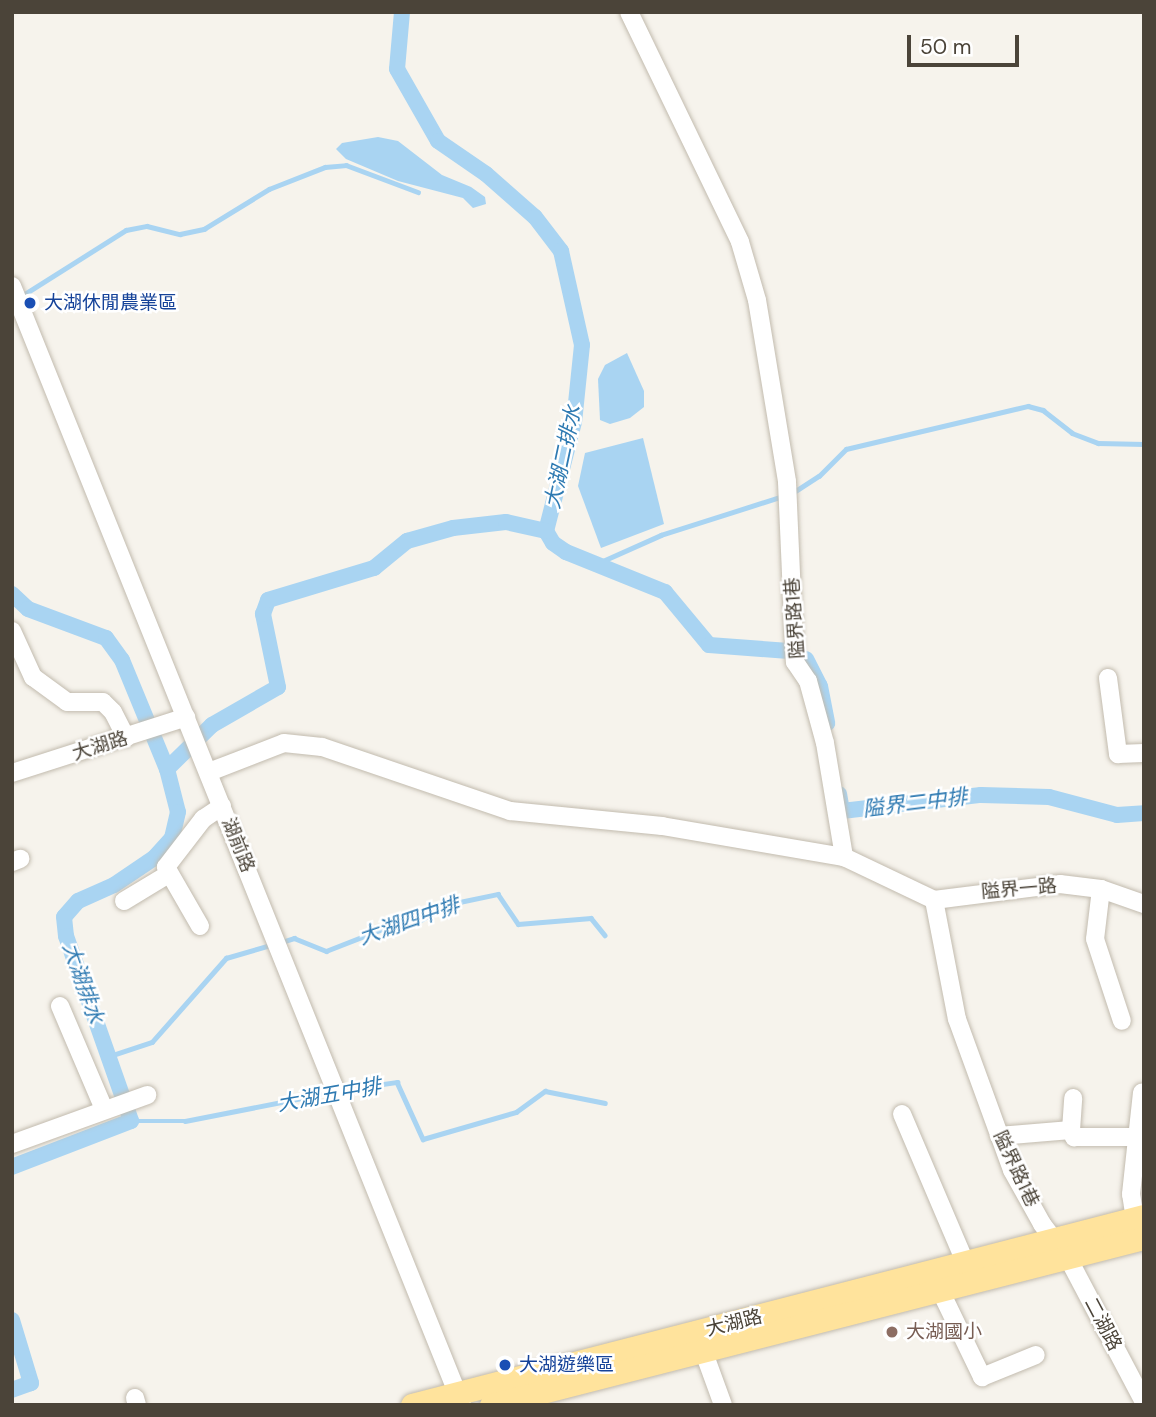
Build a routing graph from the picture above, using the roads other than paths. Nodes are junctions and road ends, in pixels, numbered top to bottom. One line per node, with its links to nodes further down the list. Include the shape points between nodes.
1 (629, 12): 11 (street, 隘界路1巷, via 740,242 757,300 787,482 795,662 808,681 825,743)
2 (12, 286): 5 (street, 湖前路)
3 (12, 631): 6 (street, via 33,677 67,702 103,702)
4 (1108, 678): 7 (street, via 1118,754)
5 (186, 717): 6 (street, 大湖路); 8 (street, 湖前路)
6 (126, 738): 9 (street, 大湖路)
7 (1144, 753)
8 (209, 772): 10 (street, 湖前路); 11 (street, via 284,743 322,747 510,811 662,826)
9 (12, 773)
10 (222, 806): 12 (street, via 203,818 166,867); 35 (street, 湖前路)
11 (844, 858): 14 (street)
12 (167, 874): 15 (street); 17 (street)
13 (1101, 889): 14 (street, 隘界一路, via 1060,884); 16 (street, 隘界一路); 19 (street, via 1096,939)
14 (934, 900): 26 (street, 隘界路1巷, via 957,1019)
15 (124, 901)
16 (1144, 904)
17 (200, 926)
18 (60, 1006): 23 (street)
19 (1122, 1021)
20 (1142, 1093): 27 (street)
21 (147, 1096): 23 (street)
22 (1073, 1098): 25 (street)
23 (104, 1109): 28 (street)
24 (902, 1114): 31 (street)
25 (1071, 1130): 26 (street); 27 (street, via 1074,1137)
26 (999, 1136): 30 (street, 隘界路1巷, via 1042,1224)
27 (1139, 1137): 29 (street, via 1131,1194)
28 (12, 1144)
29 (1141, 1224): 30 (main road)
30 (1061, 1248): 31 (main road, 大湖路); 32 (main road, 大湖路); 36 (street, 二湖路)
31 (966, 1264): 33 (main road, 大湖路)
32 (940, 1290): 33 (main road, 大湖路); 34 (street, via 982,1377)
33 (700, 1342): 35 (main road, 大湖路); 38 (main road, 大湖路); 39 (street)
34 (1036, 1355)
35 (460, 1399): 37 (main road, 大湖路)
36 (1144, 1402)
37 (412, 1405)
38 (491, 1405)
39 (723, 1405)

